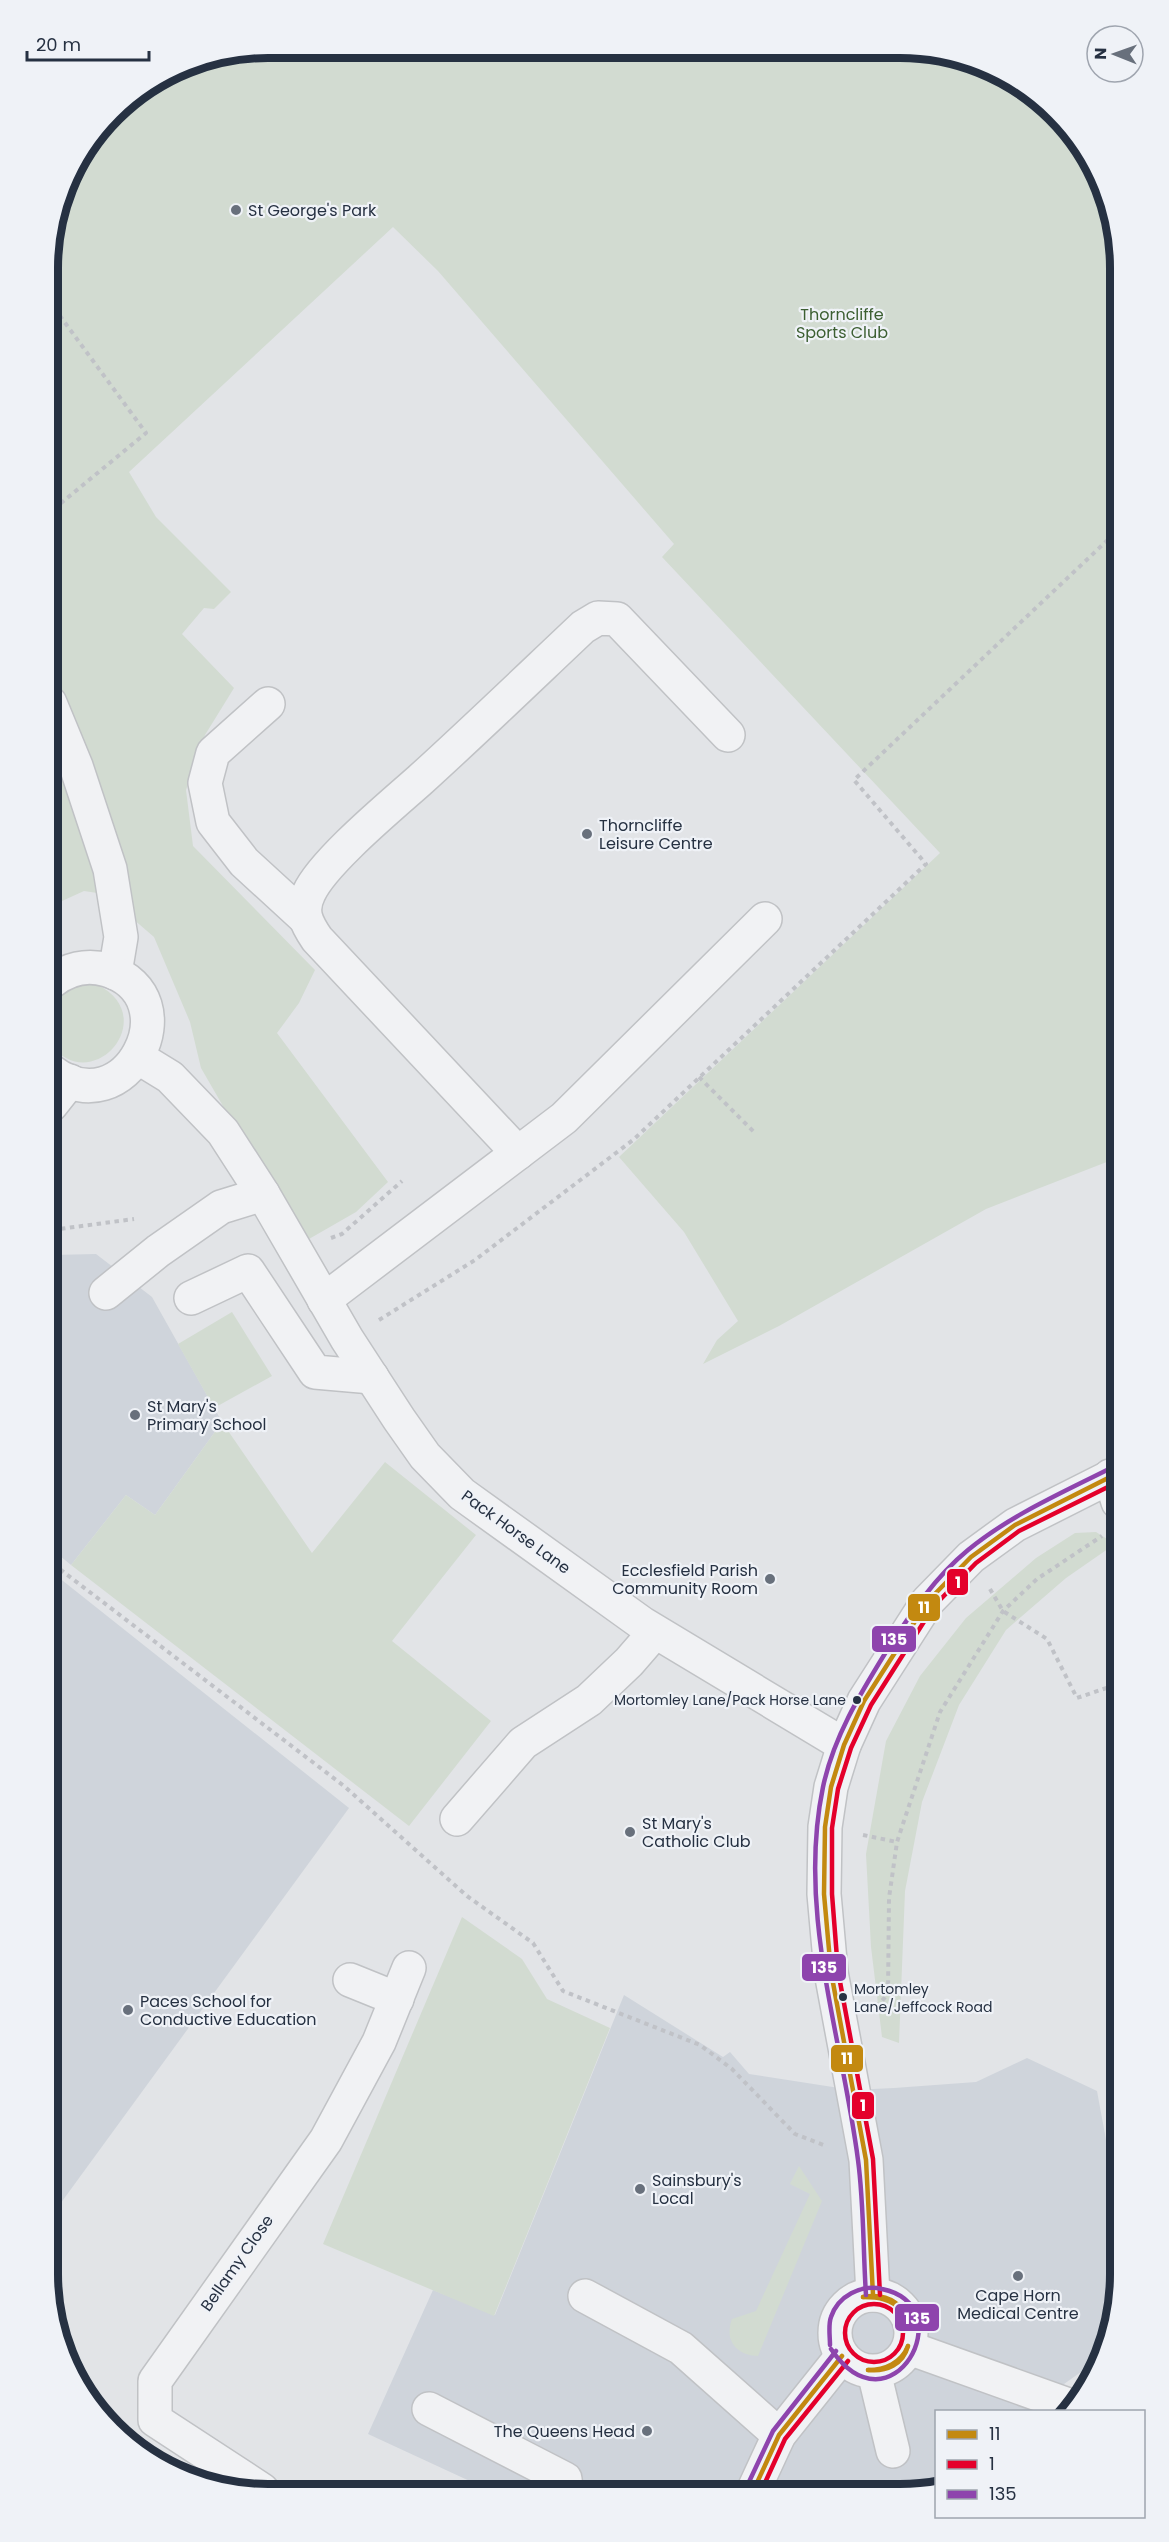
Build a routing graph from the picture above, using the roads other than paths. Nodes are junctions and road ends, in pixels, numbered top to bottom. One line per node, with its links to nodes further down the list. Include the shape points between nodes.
1 (268, 704): 4 (street, via 213,753 205,783 213,822 244,862)
2 (59, 724): 6 (street, via 110,869 121,937)
3 (728, 735): 4 (street, via 617,619 598,618 583,627 321,874 309,891)
4 (304, 917): 10 (street, via 316,939)
5 (765, 919): 10 (street, via 564,1118)
6 (115, 973): 7 (street, via 78,968); 8 (street, via 131,985 148,1020 147,1040)
7 (59, 976)
8 (139, 1058): 9 (street, via 108,1082); 11 (street, Pack Horse Lane, via 170,1077 198,1104 223,1132)
9 (59, 1086)
10 (518, 1153): 14 (street)
11 (263, 1194): 12 (street, via 221,1207); 14 (street, Pack Horse Lane)
12 (106, 1293)
13 (191, 1298): 15 (street, via 248,1272 315,1372)
14 (324, 1300): 15 (street, Pack Horse Lane)
15 (372, 1377): 17 (street, Pack Horse Lane, via 425,1456 462,1494)
16 (1110, 1497): 18 (street, via 1015,1525 971,1557 928,1601 898,1644 864,1701)
17 (655, 1632): 18 (street, Pack Horse Lane); 19 (street, via 630,1662 580,1694 523,1743)
18 (844, 1745): 23 (street, via 829,1797 824,1894 831,1971 866,2160)
19 (457, 1819)
20 (409, 1968): 22 (street, Bellamy Close)
21 (350, 1980): 22 (street)
22 (397, 1999): 32 (street, Bellamy Close, via 379,2042 326,2140 155,2381 155,2420)
23 (873, 2295): 25 (street, via 886,2297 905,2312 912,2336); 26 (street, via 851,2302 840,2316 835,2333)
24 (585, 2296): 30 (street, via 681,2348)
25 (909, 2348): 27 (street, via 895,2365); 28 (street)
26 (842, 2356): 27 (street, via 857,2367); 30 (street)
27 (874, 2372): 31 (street)
28 (1068, 2400)
29 (429, 2409): 33 (street, via 565,2480)
30 (779, 2435): 34 (street)
31 (893, 2451)
32 (251, 2483)
33 (566, 2484)
34 (756, 2484)

